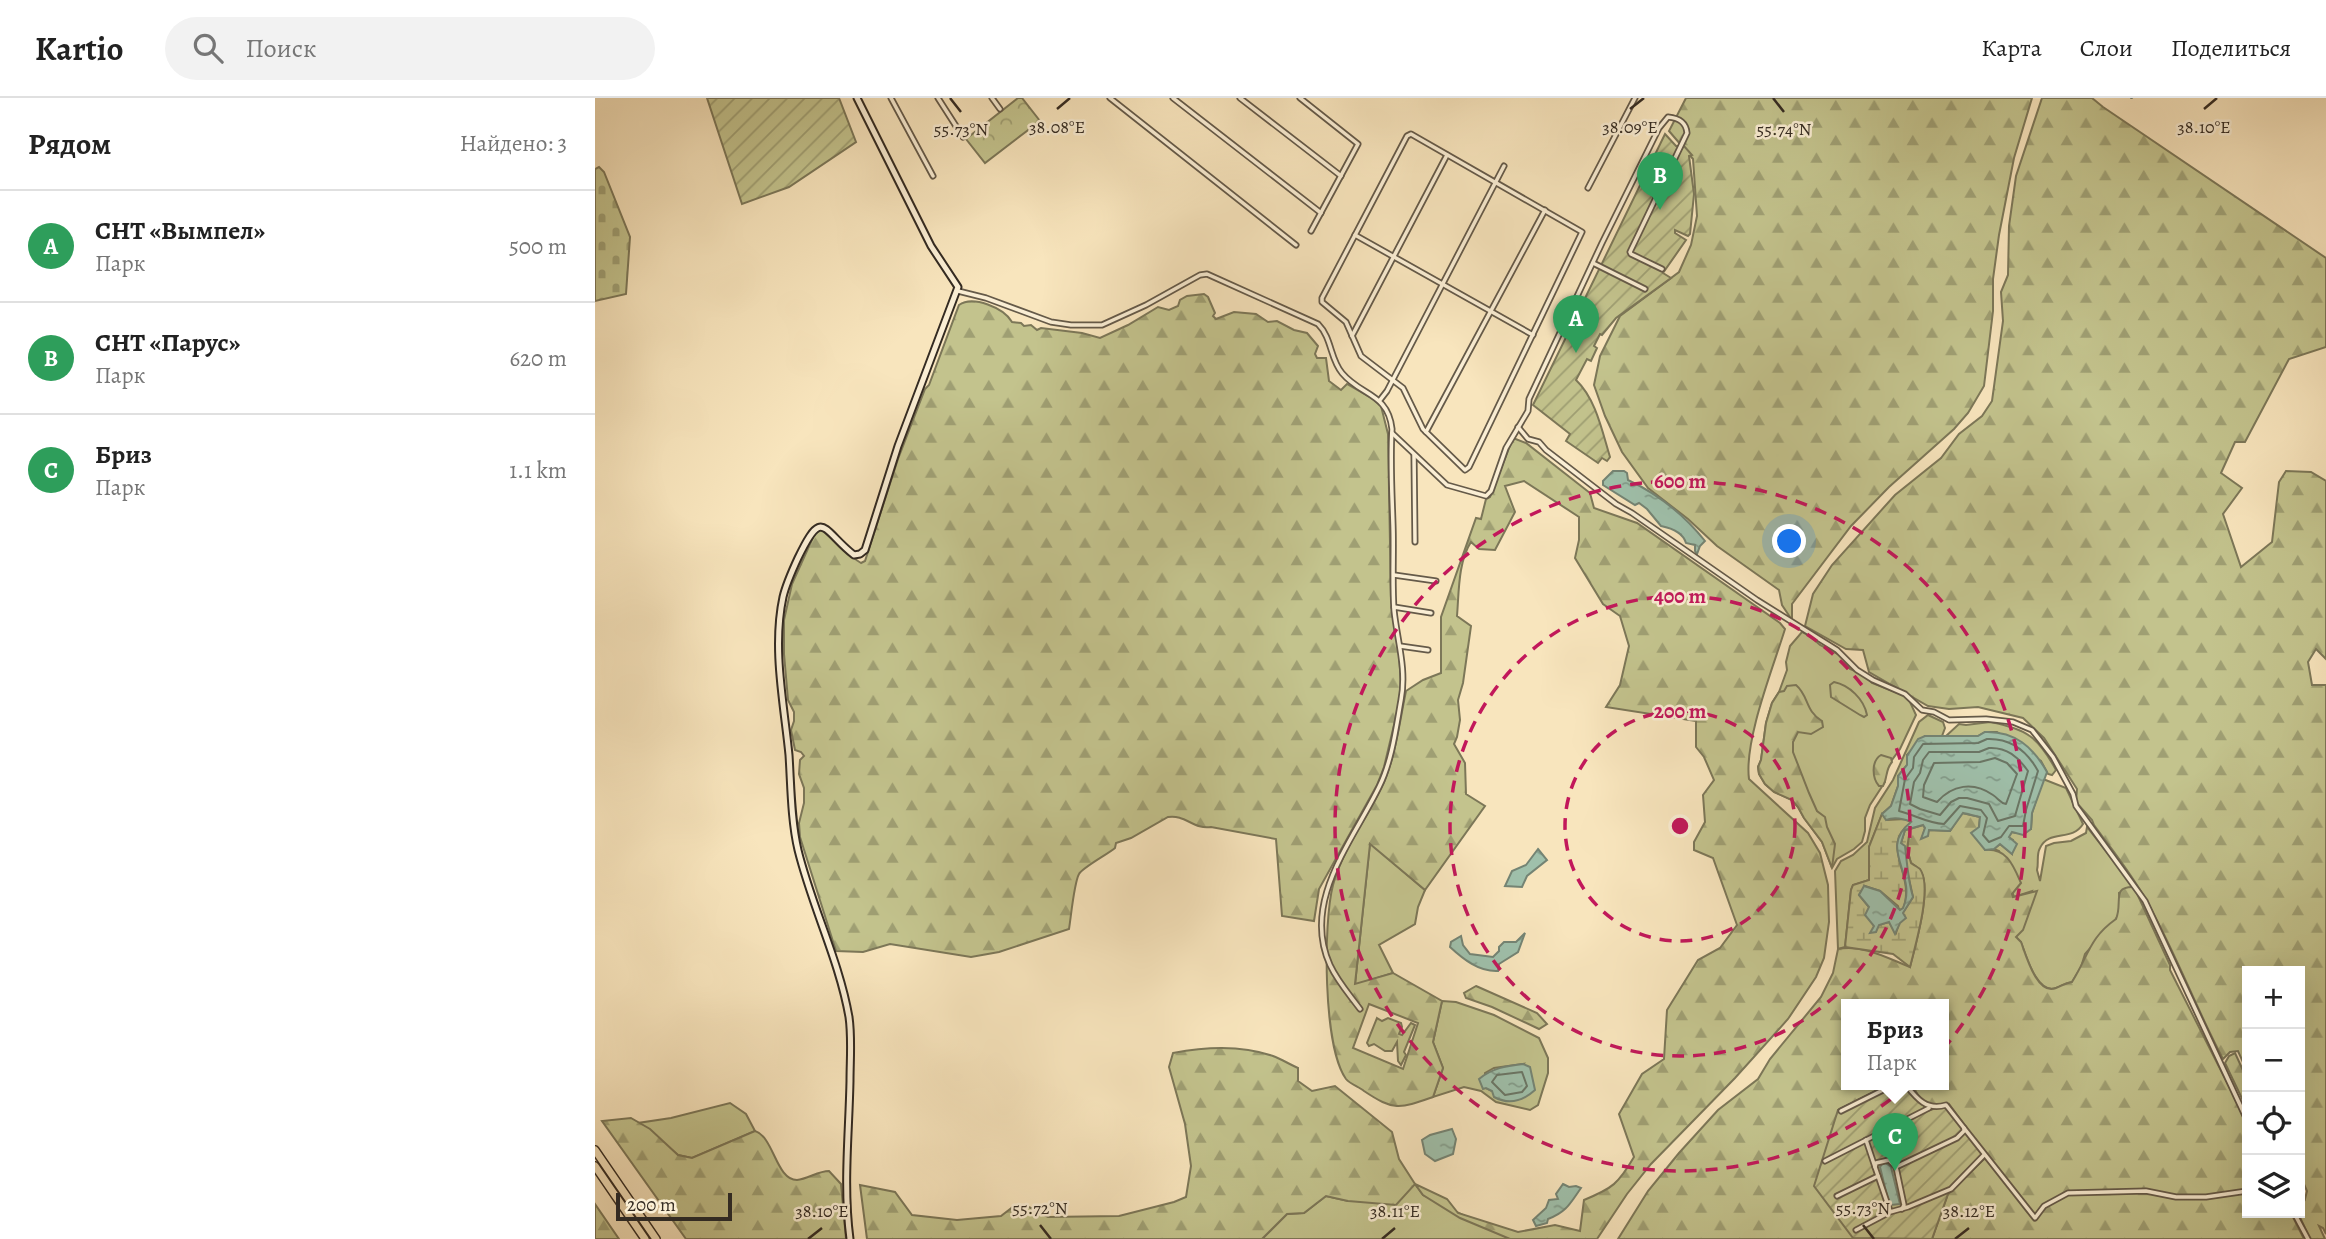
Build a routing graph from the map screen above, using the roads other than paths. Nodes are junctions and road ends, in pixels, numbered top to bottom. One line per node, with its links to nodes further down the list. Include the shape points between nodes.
1 (857, 98): 28 (street)
2 (891, 98): 14 (street)
3 (938, 98): 11 (street)
4 (992, 98): 10 (street)
5 (1110, 98): 22 (street)
6 (1174, 98): 19 (street)
7 (1240, 98): 15 (street)
8 (1300, 98): 15 (street, via 1358,144)
9 (1635, 98): 17 (street)
10 (1000, 109)
11 (963, 137)
12 (1447, 155): 16 (street); 21 (street, via 1411,134 1407,136); 23 (street)
13 (1503, 166): 16 (street)
14 (933, 176)
15 (1341, 176): 19 (street)
16 (1495, 182): 18 (street); 26 (street)
17 (1588, 188)
18 (1545, 210): 29 (street); 31 (street, via 1582,235)
19 (1321, 213): 20 (street)
20 (1311, 231)
21 (1355, 235): 23 (street); 30 (street, via 1322,298)
22 (1296, 245)
23 (1393, 257): 26 (street); 30 (street)
24 (1593, 263): 25 (street, via 1668,117 1682,121 1687,133 1630,252); 27 (street); 34 (street)
25 (1662, 269)
26 (1442, 285): 29 (street); 32 (street)
27 (1645, 289)
28 (958, 291): 33 (street, via 1051,322 1102,325 1207,274 1318,324 1342,373); 68 (street, via 898,446 865,550 854,555 829,529 815,529 788,580 780,620 797,843 841,982 849,1023 846,1188)
29 (1490, 312): 31 (street); 35 (street)
30 (1352, 336): 32 (street, via 1361,356)
31 (1534, 336): 35 (street, via 1469,467 1463,470)
32 (1393, 380): 33 (street); 35 (street, via 1405,391)
33 (1380, 400): 36 (street)
34 (1518, 427): 37 (street, via 1486,496 1447,485); 49 (street, via 1616,504 1837,650 1857,670 1905,694 1922,710 1949,720 2014,722 2032,730 2053,757 2076,806 2145,901)
35 (1426, 432)
36 (1392, 433): 37 (street); 39 (street)
37 (1414, 455): 38 (street)
38 (1415, 542)
39 (1394, 575): 40 (street); 41 (street)
40 (1436, 581)
41 (1394, 607): 42 (street); 43 (street)
42 (1431, 613)
43 (1400, 646): 44 (street); 45 (street, via 1403,687 1386,771 1338,861 1323,913 1329,964)
44 (1429, 650)
45 (1360, 1009)
46 (1883, 1090): 50 (street)
47 (1910, 1090): 48 (street)
48 (1932, 1107): 51 (street, via 1946,1105); 52 (street)
49 (2242, 1109)
50 (1841, 1111)
51 (1964, 1128): 54 (street); 58 (street, via 1957,1138)
52 (1866, 1140): 55 (street); 57 (street)
53 (595, 1150): 67 (highway)
54 (1984, 1155): 60 (street, via 2035,1218 2044,1206 2068,1193 2146,1191 2196,1197); 62 (street, via 1951,1189)
55 (1825, 1161)
56 (595, 1166): 66 (highway)
57 (1875, 1167): 58 (street, via 1889,1160); 59 (street)
58 (1896, 1167): 62 (street)
59 (1878, 1176): 61 (street); 63 (street)
60 (2242, 1192)
61 (1837, 1196)
62 (1902, 1209): 63 (street)
63 (1890, 1212): 65 (street)
64 (2297, 1218): 69 (street)
65 (1856, 1230)
66 (645, 1239)
67 (656, 1239)
68 (851, 1239)
69 (2308, 1239)

